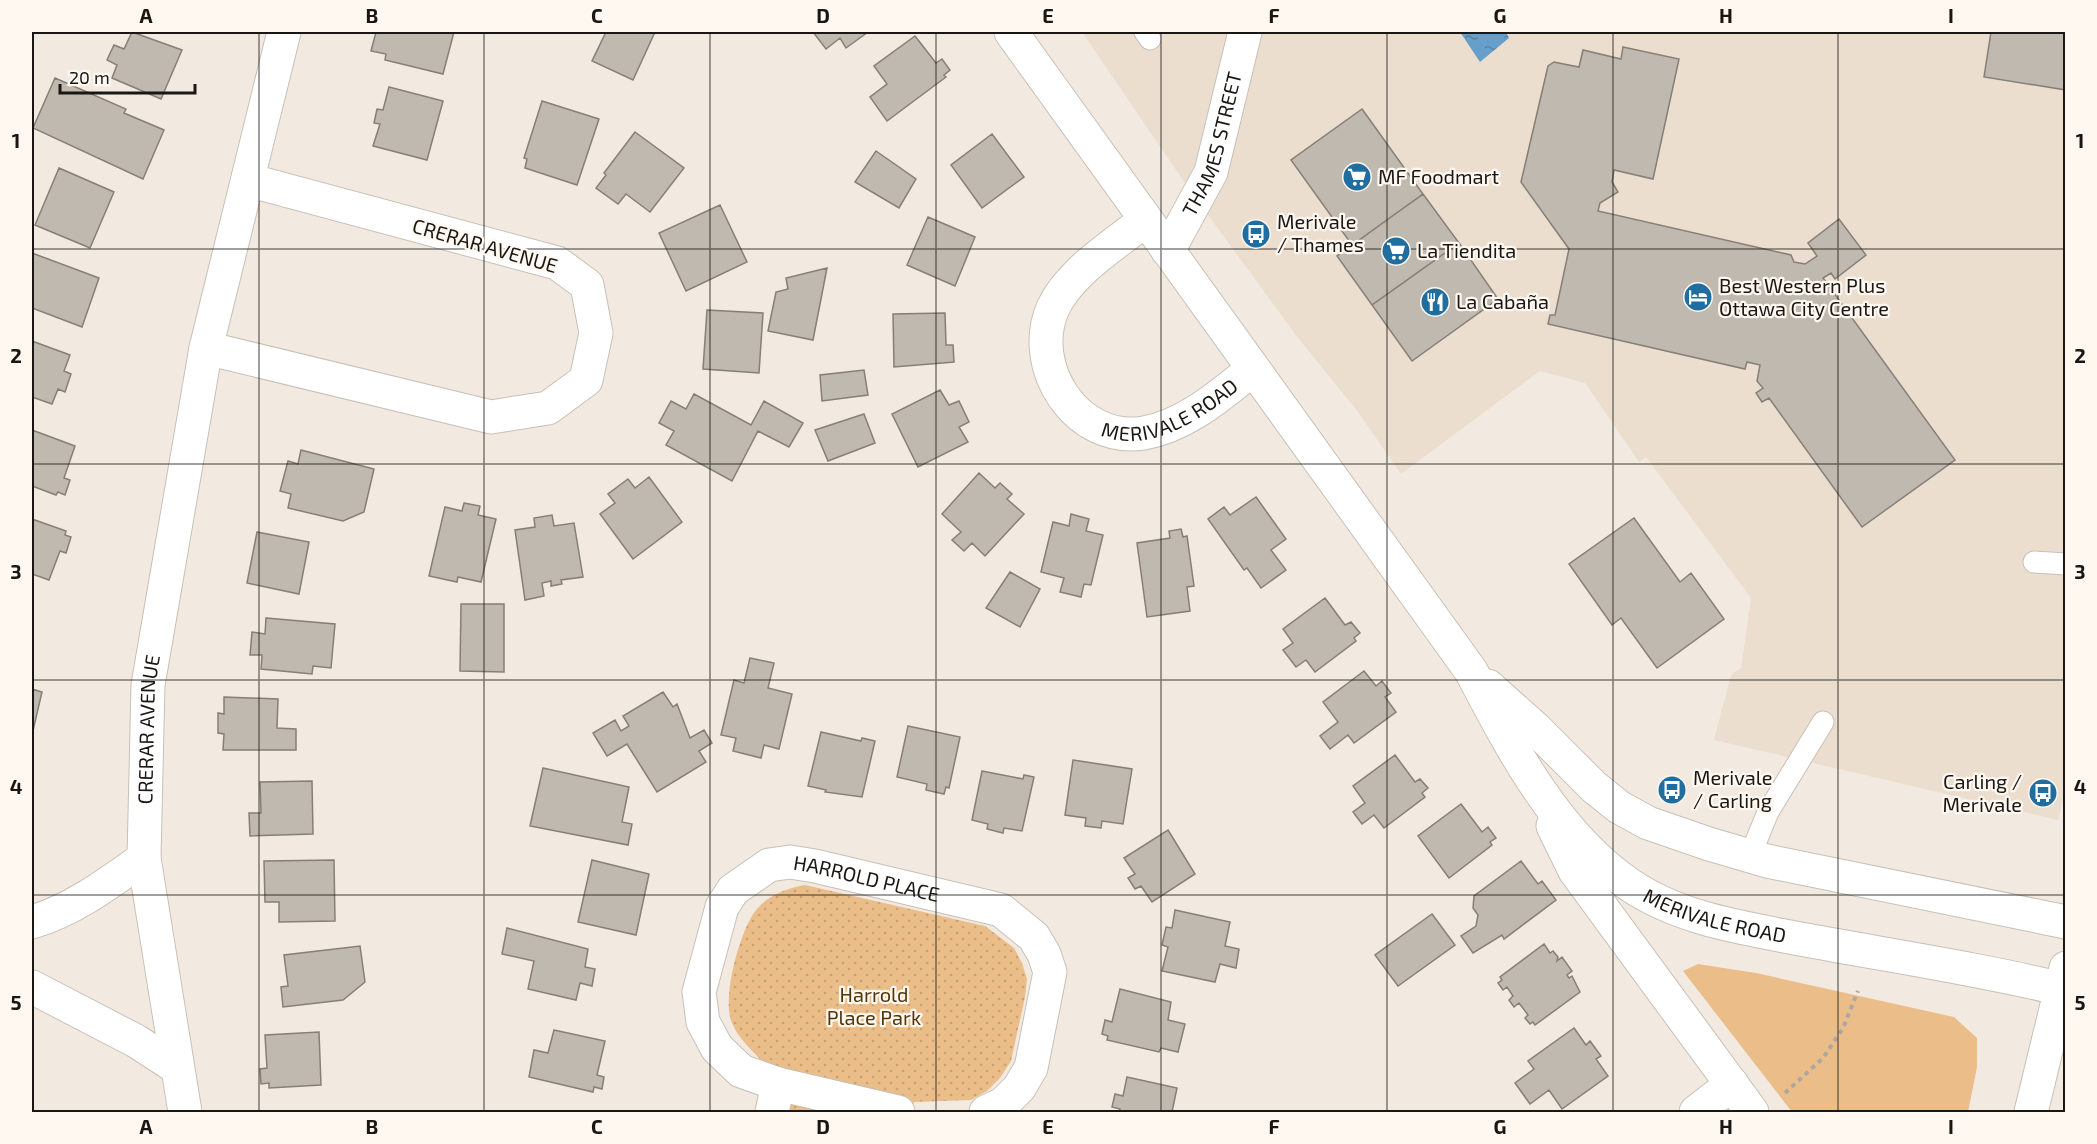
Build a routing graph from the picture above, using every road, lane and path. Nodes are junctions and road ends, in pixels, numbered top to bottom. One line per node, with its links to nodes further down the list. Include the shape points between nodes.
1 (284, 32): 4 (street, CRERAR AVENUE)
2 (1011, 32): 5 (street, MERIVALE ROAD)
3 (1245, 32): 6 (street, THAMES STREET, via 1211,172)
4 (248, 180): 7 (street, CRERAR AVENUE); 7 (street, CRERAR AVENUE, via 557,263 587,285 596,333 586,380 548,408 491,417)
5 (1146, 220): 6 (street, MERIVALE ROAD); 8 (street, MERIVALE ROAD, via 1087,267 1054,306 1044,350 1060,393 1093,426 1117,433 1142,433 1168,427 1196,413)
6 (1168, 251): 8 (street, MERIVALE ROAD)
7 (206, 348): 15 (street, CRERAR AVENUE, via 148,685)
8 (1254, 369): 11 (street, MERIVALE ROAD)
9 (2034, 562): 10 (lane)
10 (2066, 564)
11 (1471, 671): 13 (street, MERIVALE ROAD); 14 (street, MERIVALE ROAD, via 1619,807 1648,823)
12 (1823, 722): 14 (lane, via 1768,812)
13 (1523, 769): 18 (street, MERIVALE ROAD, via 1585,846 1605,864 1630,885 1695,917); 22 (street, via 1575,871)
14 (1750, 856): 17 (street, MERIVALE ROAD)
15 (144, 858): 16 (street, via 98,890 50,917); 21 (street, CRERAR AVENUE)
16 (32, 922)
17 (2066, 922)
18 (2064, 982): 30 (street)
19 (32, 987): 21 (street, via 136,1041)
20 (1860, 987): 23 (path, via 1843,1028 1823,1058)
21 (176, 1067): 25 (street, CRERAR AVENUE)
22 (1732, 1084): 28 (street); 29 (street)
23 (1782, 1095)
24 (775, 1098): 26 (street, HARROLD PLACE); 27 (street, HARROLD PLACE, via 717,1048 702,1022 699,992 722,907 734,890 769,865 790,862 1001,910 1034,936 1050,972 1031,1068 1003,1104)
25 (184, 1113)
26 (898, 1113)
27 (986, 1113)
28 (1696, 1113)
29 (1752, 1113)
30 (2031, 1113)

